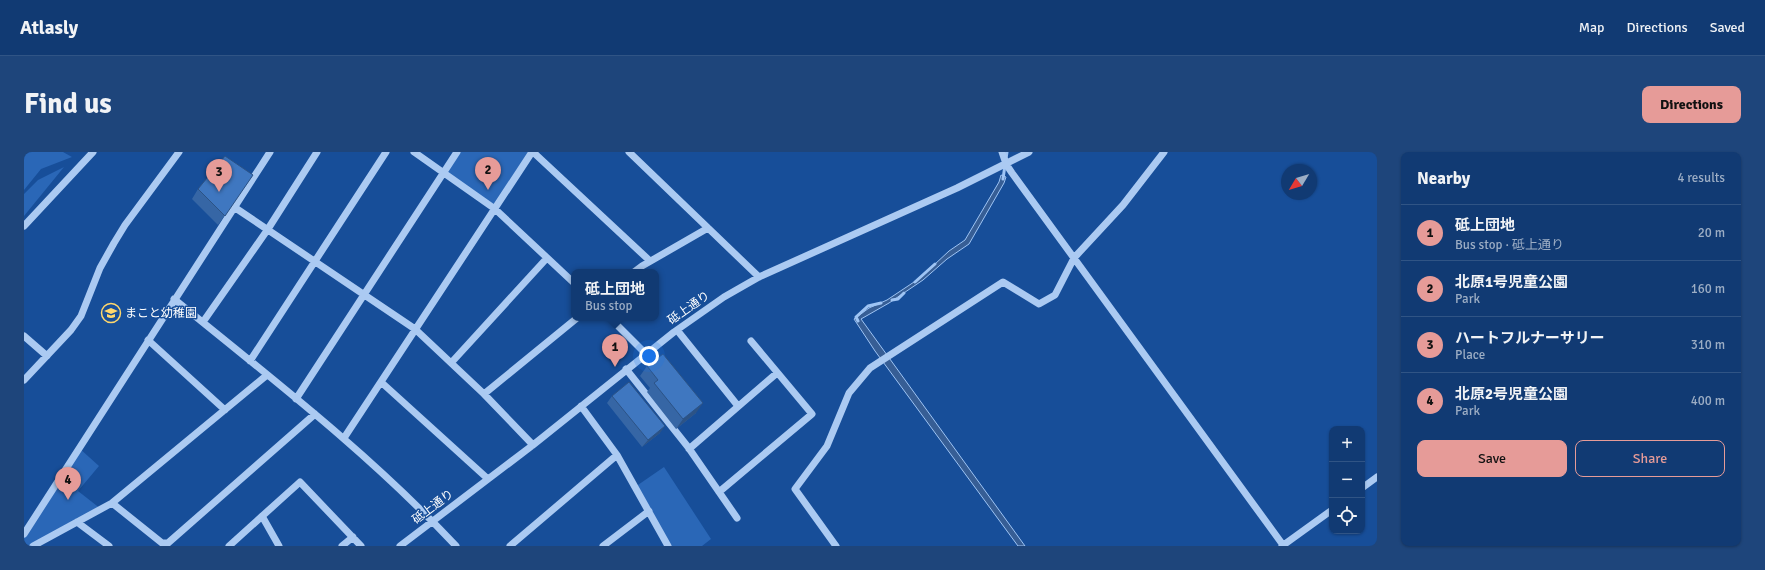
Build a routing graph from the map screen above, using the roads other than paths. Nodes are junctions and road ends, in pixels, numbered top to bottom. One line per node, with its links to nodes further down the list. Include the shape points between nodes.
1 (93, 152): 17 (street)
2 (179, 152): 38 (street, via 114,243 100,268 81,316)
3 (270, 152): 15 (street)
4 (317, 152): 19 (street)
5 (386, 152): 22 (street)
6 (414, 152): 14 (street)
7 (458, 152): 14 (street)
8 (532, 152): 16 (street); 23 (street)
9 (629, 152): 18 (street)
10 (1002, 152): 13 (street)
11 (1030, 152): 13 (street, 砥上通り)
12 (1164, 152): 21 (street, via 1123,205)
13 (1006, 164): 21 (street); 25 (street, 砥上通り)
14 (444, 172): 16 (street); 27 (street)
15 (234, 207): 19 (street); 28 (street)
16 (495, 208): 20 (street); 32 (street)
17 (24, 226)
18 (708, 228): 23 (street); 25 (street)
19 (268, 229): 22 (street); 31 (street)
20 (547, 258): 26 (street); 40 (street)
21 (1074, 258): 81 (street, via 1055,295 1038,304 1003,282 870,368 849,393 827,446 795,489); 82 (street)
22 (315, 260): 27 (street); 39 (street)
23 (650, 261): 24 (street)
24 (638, 269)
25 (759, 277): 33 (street, 砥上通り)
26 (571, 280)
27 (365, 295): 32 (street); 47 (street)
28 (174, 299): 31 (street); 35 (street)
29 (573, 321): 46 (street)
30 (613, 321): 37 (street)
31 (202, 322): 39 (street)
32 (415, 329): 40 (street); 45 (street)
33 (677, 330): 37 (street, 砥上通り); 49 (street)
34 (24, 336): 38 (street)
35 (148, 340): 50 (street); 67 (street)
36 (751, 341): 42 (street)
37 (646, 354): 41 (street, 砥上通り)
38 (47, 356): 44 (street)
39 (250, 361): 43 (street)
40 (451, 363): 46 (street)
41 (626, 370): 48 (street, 砥上通り); 54 (street)
42 (777, 372): 49 (street); 59 (street, via 812,414)
43 (267, 375): 47 (street); 50 (street)
44 (24, 380)
45 (380, 382): 52 (street); 57 (street)
46 (484, 394): 53 (street)
47 (296, 399): 51 (street)
48 (582, 406): 53 (street, 砥上通り); 55 (street)
49 (738, 406): 54 (street)
50 (225, 410): 60 (street)
51 (315, 414): 52 (street); 60 (street, via 168,543 162,543)
52 (344, 438): 66 (street)
53 (533, 444): 57 (street, 砥上通り)
54 (689, 449): 59 (street)
55 (617, 455): 61 (street); 78 (street)
56 (1377, 477): 58 (street)
57 (488, 479): 66 (street, 砥上通り)
58 (1365, 486)
59 (718, 492): 64 (street)
60 (112, 502): 65 (street)
61 (649, 511): 79 (street); 80 (street)
62 (1329, 512): 82 (street)
63 (262, 516): 68 (street, via 300,482); 69 (street); 73 (street)
64 (737, 518)
65 (77, 522): 70 (street); 71 (street)
66 (433, 522): 76 (street, 砥上通り); 77 (street)
67 (24, 534)
68 (353, 537): 74 (street); 75 (street)
69 (238, 543): 72 (street)
70 (33, 546)
71 (109, 546)
72 (229, 546)
73 (279, 546)
74 (342, 546)
75 (361, 546)
76 (400, 546)
77 (456, 546)
78 (510, 546)
79 (603, 546)
80 (668, 546)
81 (836, 546)
82 (1283, 546)

